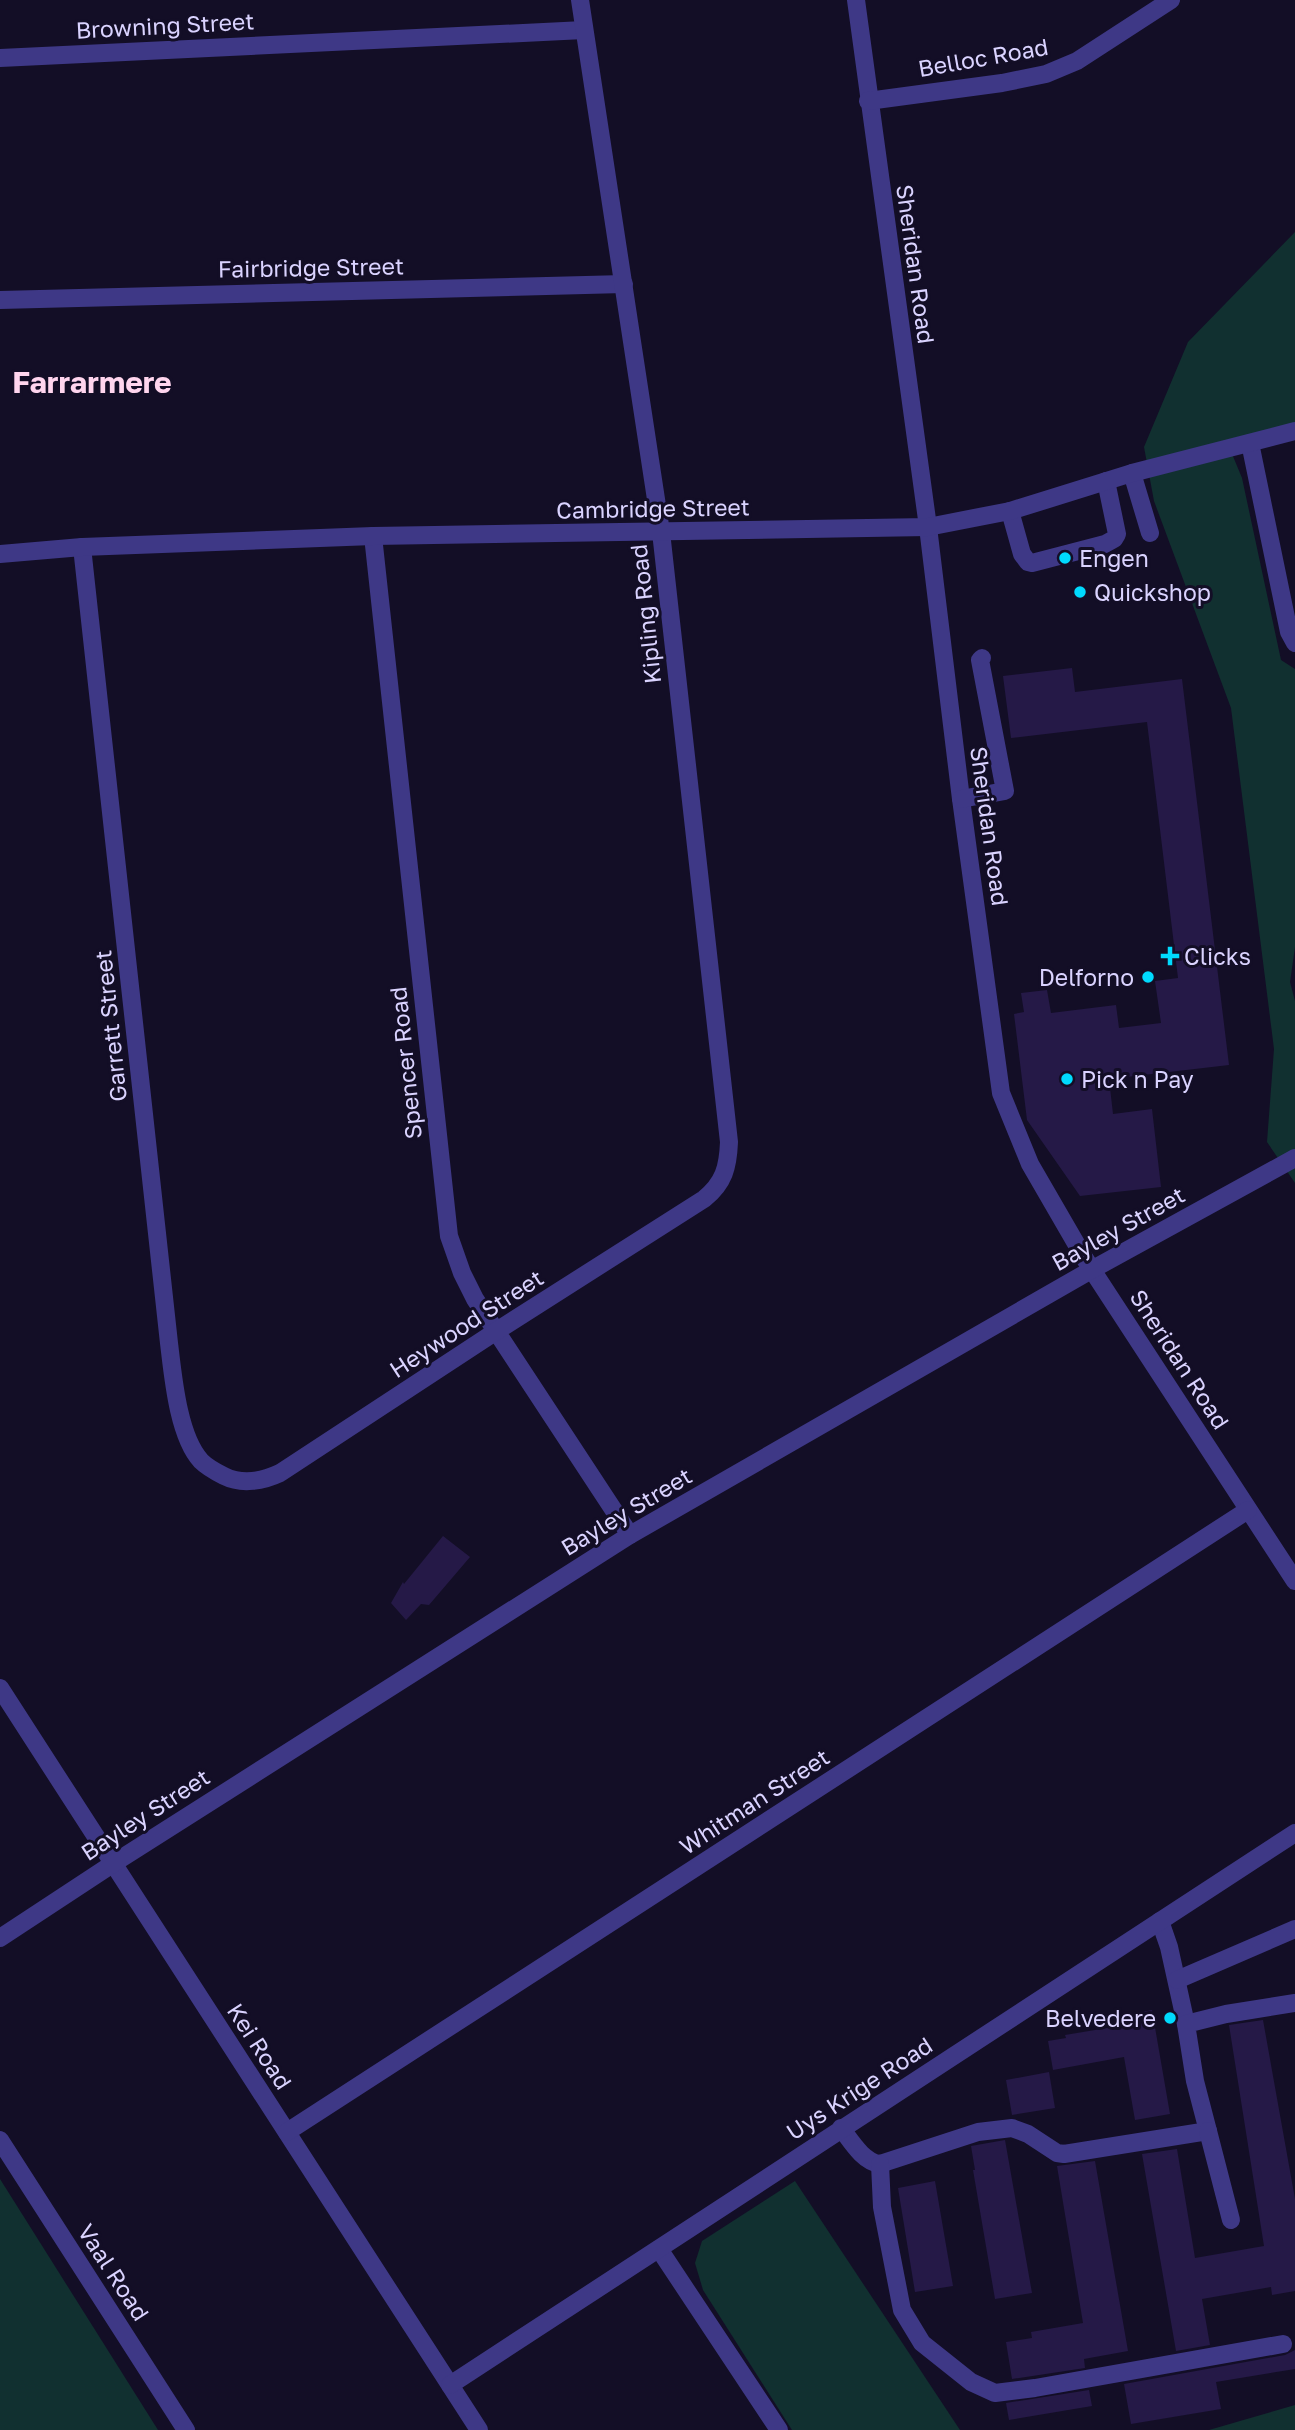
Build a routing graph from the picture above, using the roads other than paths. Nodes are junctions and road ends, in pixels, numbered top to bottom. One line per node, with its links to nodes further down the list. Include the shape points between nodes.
1 (580, 0): 4 (street, Kipling Road)
2 (856, 0): 6 (street, Sheridan Road)
3 (1171, 0): 6 (street, Belloc Road, via 1077,61 1046,74)
4 (584, 30): 5 (street, Browning Street); 7 (street, Kipling Road)
5 (0, 58)
6 (868, 101): 14 (street, Sheridan Road)
7 (624, 284): 8 (street, Fairbridge Street); 15 (street, Kipling Road)
8 (0, 300)
9 (1295, 431): 10 (street, Cambridge Street)
10 (1250, 443): 11 (street, Cambridge Street); 20 (street)
11 (1132, 473): 12 (street, Cambridge Street); 16 (street)
12 (1106, 481): 13 (street, Cambridge Street); 13 (street, via 1116,534 1105,544 1028,562 1021,554)
13 (1010, 511): 14 (street, Cambridge Street)
14 (928, 527): 15 (street, Cambridge Street); 22 (street, Sheridan Road)
15 (661, 532): 17 (street, Cambridge Street); 24 (street, Kipling Road, via 729,1142)
16 (1150, 533)
17 (373, 536): 18 (street, Cambridge Street); 26 (street, Spencer Road, via 449,1236 466,1282)
18 (82, 547): 19 (street, Cambridge Street); 27 (street, Garrett Street, via 178,1406 201,1461)
19 (0, 554)
20 (1295, 643)
21 (982, 658): 22 (street, via 1004,791)
22 (961, 799): 25 (street, Sheridan Road, via 1001,1093 1030,1164)
23 (1295, 1158): 25 (street, Bayley Street)
24 (720, 1184): 26 (street, Heywood Street, via 693,1206)
25 (1093, 1269): 28 (street, Sheridan Road); 29 (street, Bayley Street)
26 (495, 1332): 27 (street, Heywood Street, via 281,1473 247,1482); 29 (street, Spencer Road)
27 (229, 1479)
28 (1248, 1510): 30 (street, Sheridan Road); 42 (street, Whitman Street)
29 (630, 1535): 33 (street, Bayley Street)
30 (1295, 1581)
31 (0, 1688): 33 (street, Kei Road)
32 (1295, 1833): 34 (street, Uys Krige Road)
33 (114, 1863): 36 (street, Bayley Street); 42 (street, Kei Road)
34 (1160, 1921): 37 (street); 40 (street, Uys Krige Road)
35 (1295, 1929): 37 (street)
36 (0, 1938)
37 (1177, 1980): 39 (street)
38 (1295, 2003): 39 (street)
39 (1186, 2024): 41 (street)
40 (841, 2128): 44 (street, via 866,2159); 46 (street, Uys Krige Road)
41 (1208, 2131): 44 (street, via 1064,2154 1012,2128 978,2132); 45 (street)
42 (287, 2132): 48 (street, Kei Road)
43 (0, 2140): 49 (street, Vaal Road)
44 (880, 2164): 47 (street, via 882,2207 902,2310 922,2343 971,2382 995,2393)
45 (1231, 2220)
46 (659, 2249): 48 (street, Uys Krige Road); 51 (street)
47 (1283, 2344)
48 (450, 2385): 50 (street, Kei Road)
49 (186, 2430)
50 (479, 2430)
51 (779, 2430)

